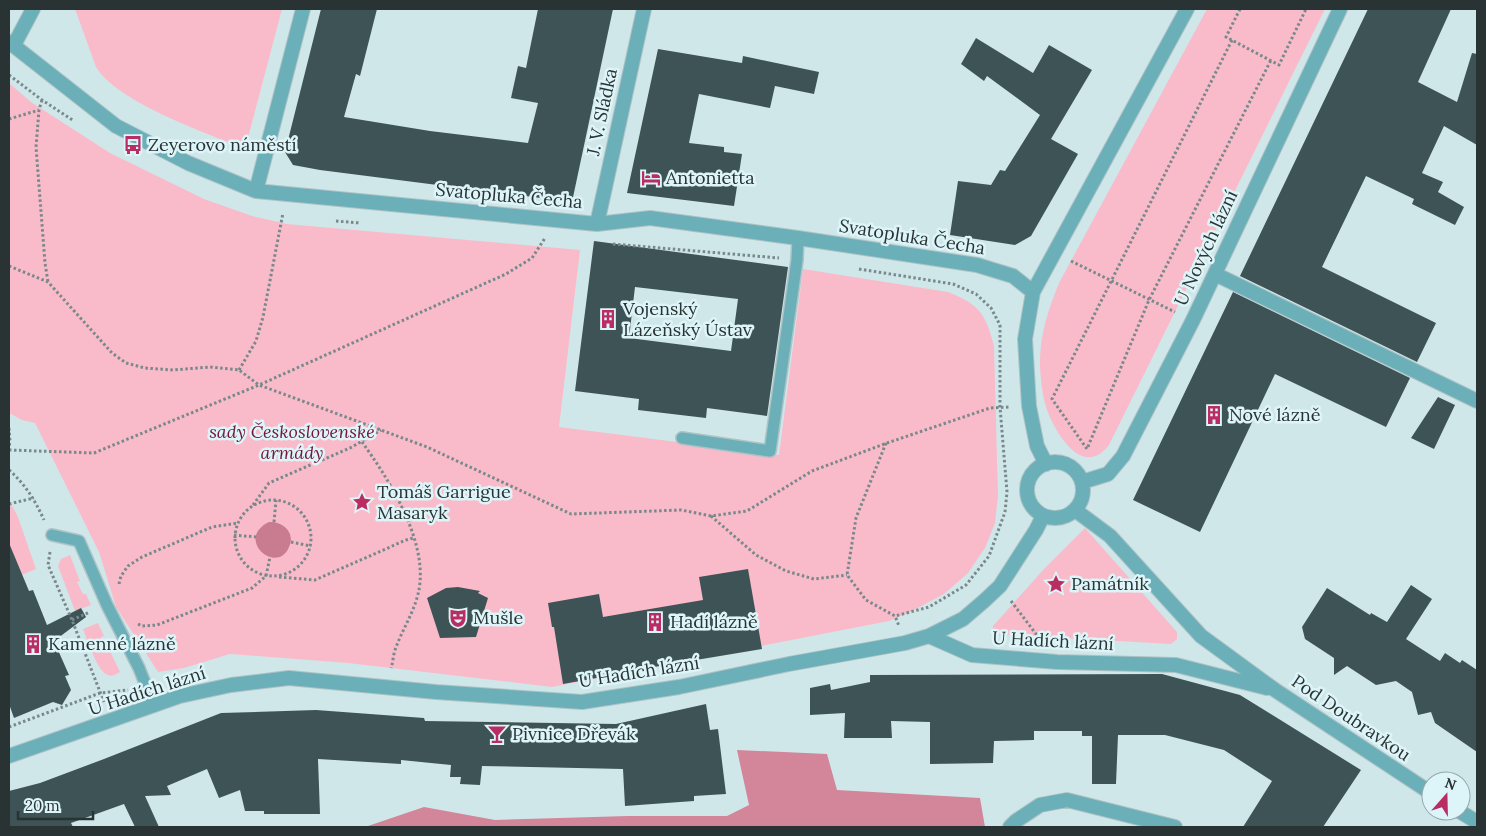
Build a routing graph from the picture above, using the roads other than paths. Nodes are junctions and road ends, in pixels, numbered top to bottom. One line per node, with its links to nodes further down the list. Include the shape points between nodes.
1 (33, 9): 6 (street)
2 (303, 9): 7 (street)
3 (644, 9): 8 (street, J. V. Sládka)
4 (1187, 9): 11 (street)
5 (1340, 9): 10 (street, U Nových lázní)
6 (11, 43): 7 (street, Svatopluka Čecha, via 116,126)
7 (256, 191): 8 (street, Svatopluka Čecha)
8 (597, 224): 9 (street, Svatopluka Čecha, via 650,218)
9 (798, 238): 11 (street, Svatopluka Čecha, via 977,265 1013,276); 13 (lane, via 770,451)
10 (1215, 274): 12 (street); 15 (street, U Nových lázní, via 1123,456 1108,474)
11 (1033, 292): 14 (street, via 1025,339 1029,406 1037,446)
12 (1477, 401)
13 (682, 438)
14 (1046, 464): 15 (street, via 1064,464 1072,468); 17 (street, via 1036,469 1027,488 1034,509)
15 (1082, 482): 16 (street, via 1081,502)
16 (1075, 510): 17 (street, via 1066,516); 20 (street, via 1110,536 1200,636)
17 (1043, 516): 19 (street, via 1000,586 963,619)
18 (52, 535): 21 (lane, via 80,541)
19 (929, 636): 20 (street, U Hadích lázní, via 972,655 1176,666); 21 (street, U Hadích lázní, via 883,648 679,687 582,702 289,678 231,685 180,696)
20 (1275, 690): 23 (street, Pod Doubravkou)
21 (154, 706): 22 (street, U Hadích lázní)
22 (9, 756)
23 (1421, 786)
24 (1010, 827): 25 (street, via 1040,805 1066,800)
25 (1175, 827)

